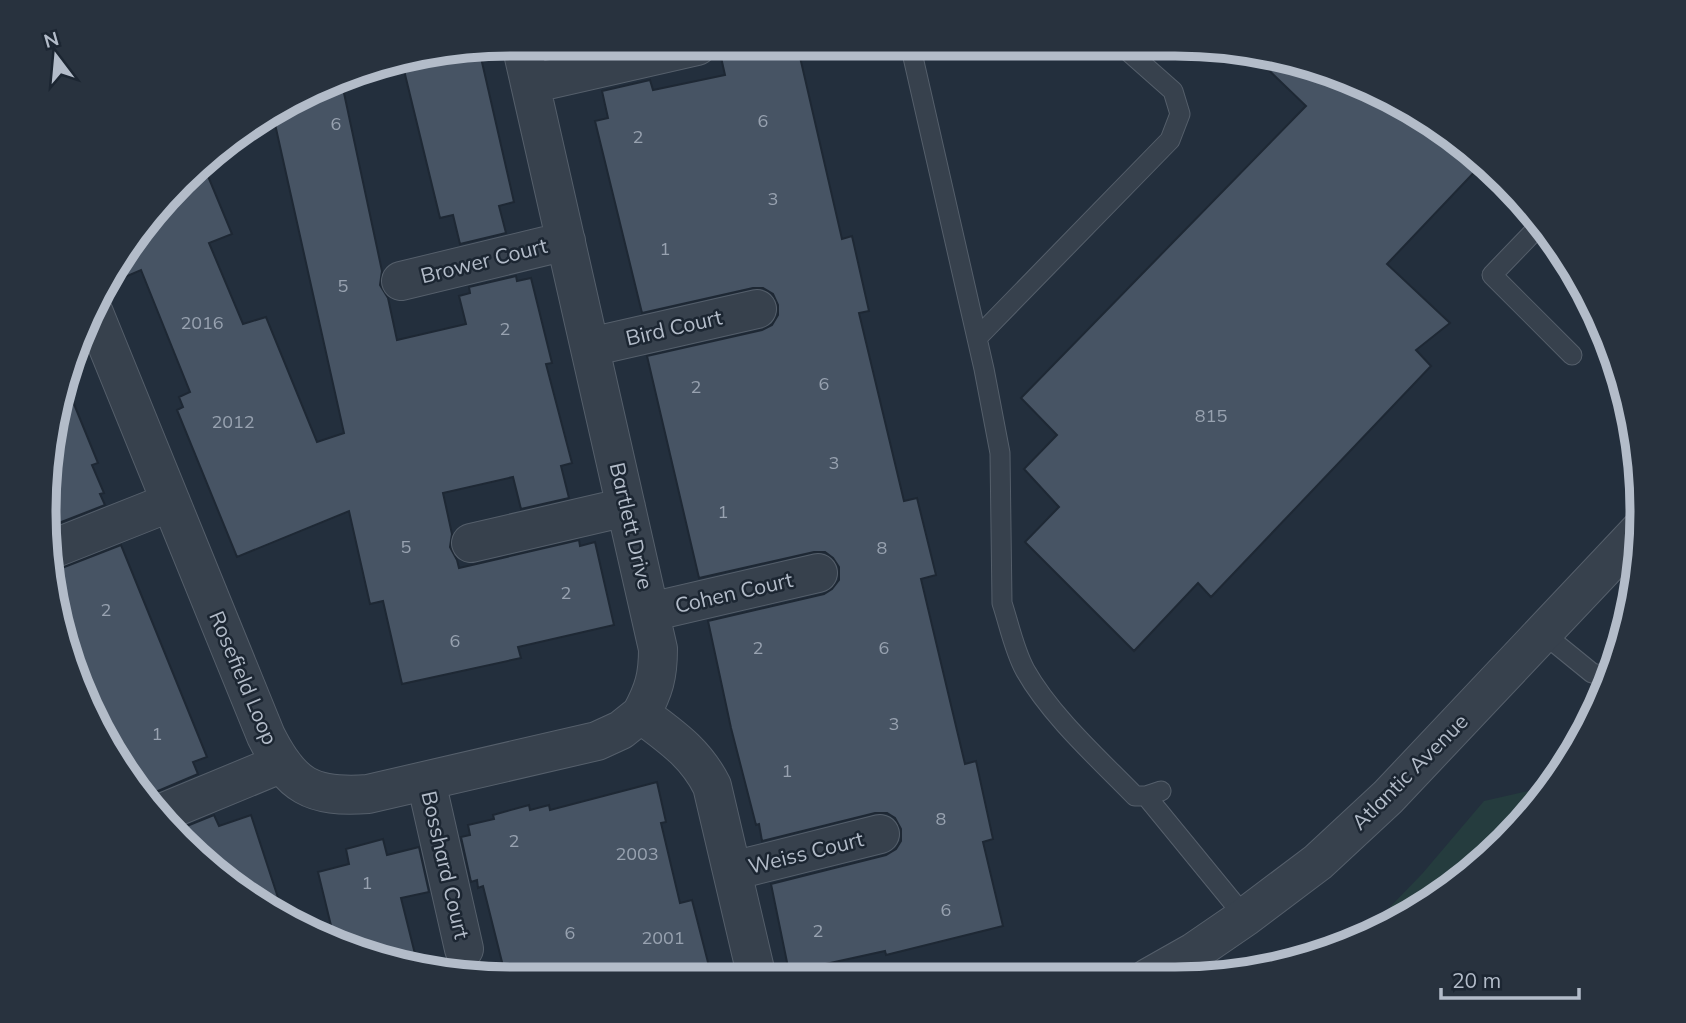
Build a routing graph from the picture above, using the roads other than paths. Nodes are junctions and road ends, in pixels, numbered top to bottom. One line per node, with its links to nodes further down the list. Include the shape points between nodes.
1 (524, 56): 5 (street, Bartlett Drive)
2 (653, 56): 5 (street)
3 (913, 56): 11 (lane)
4 (1133, 56): 11 (lane, via 1173,91 1180,114 1170,140)
5 (530, 84): 7 (street, Bartlett Drive)
6 (1534, 231): 13 (lane, via 1492,275)
7 (566, 241): 8 (street, Brower Court); 12 (street, Bartlett Drive)
8 (401, 281)
9 (757, 309): 12 (street, Bird Court)
10 (98, 322): 14 (street, Rosefield Loop)
11 (977, 338): 29 (lane, via 1000,453 1002,603 1024,669 1066,726 1135,796 1154,794)
12 (590, 346): 15 (street, Bartlett Drive)
13 (1572, 355)
14 (171, 502): 18 (street); 24 (street, Rosefield Loop)
15 (626, 507): 17 (street); 20 (street, Bartlett Drive)
16 (1629, 542): 21 (street, Atlantic Avenue)
17 (471, 543)
18 (58, 547)
19 (818, 573): 20 (street, Cohen Court)
20 (650, 612): 23 (street, Bartlett Drive, via 658,673)
21 (1544, 634): 22 (lane, via 1591,673); 29 (street, Atlantic Avenue, via 1388,797 1318,862)
22 (1599, 675)
23 (641, 714): 25 (street, Rosefield Loop, via 597,741); 28 (street, via 703,767 712,786)
24 (280, 764): 25 (street, Rosefield Loop, via 318,792 343,796); 26 (street)
25 (426, 781): 30 (street, Bosshard Court)
26 (168, 810)
27 (880, 834): 28 (street, Weiss Court)
28 (732, 871): 31 (street)
29 (1245, 917): 32 (street, Atlantic Avenue)
30 (464, 950)
31 (754, 967)
32 (1167, 967)

